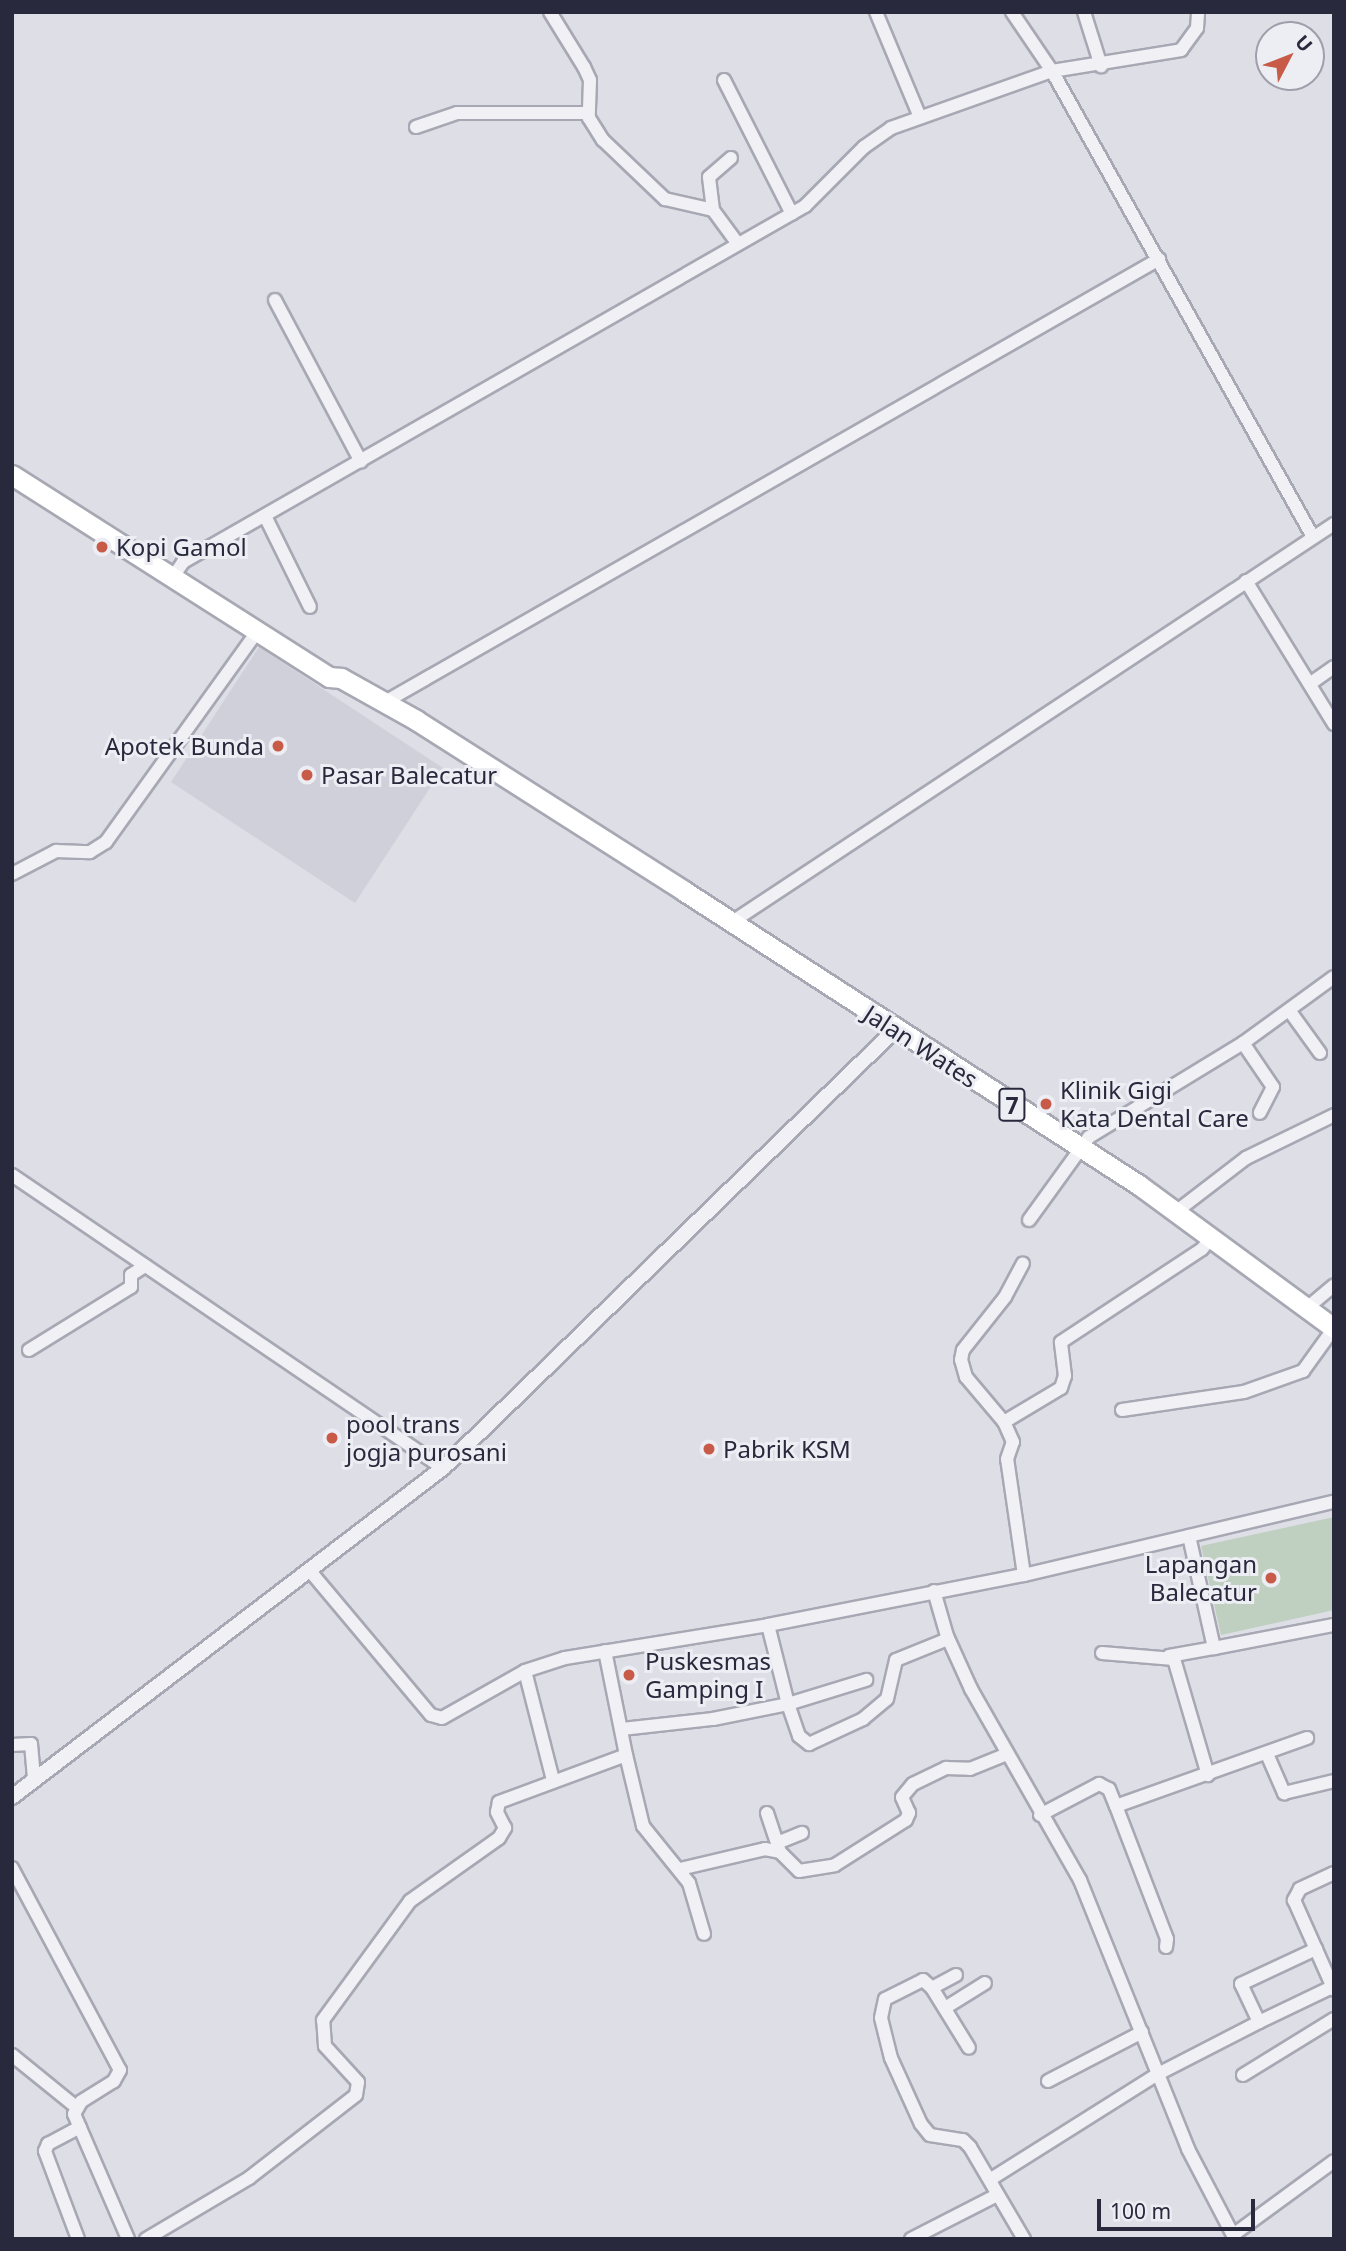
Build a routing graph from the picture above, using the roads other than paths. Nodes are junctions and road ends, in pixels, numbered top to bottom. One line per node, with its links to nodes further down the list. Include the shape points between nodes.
1 (550, 12): 9 (street, via 590,80)
2 (876, 12): 10 (street)
3 (1012, 12): 7 (street)
4 (1084, 12): 6 (street)
5 (1198, 12): 6 (street, via 1194,35 1181,50)
6 (1101, 65): 7 (street)
7 (1052, 71): 10 (street); 16 (street)
8 (724, 80): 14 (street)
9 (588, 113): 11 (street, via 457,113); 13 (street, via 603,140 659,194 673,203)
10 (920, 117): 14 (street, via 875,137 829,185)
11 (415, 127)
12 (731, 158): 13 (street, via 709,177)
13 (713, 210): 15 (street)
14 (792, 214): 15 (street)
15 (738, 244): 18 (street)
16 (1159, 259): 23 (street); 31 (street)
17 (275, 300): 18 (street)
18 (361, 462): 21 (street)
19 (12, 466): 24 (highway, 7)
20 (12, 475): 24 (highway)
21 (266, 518): 24 (street, via 183,562); 26 (street)
22 (1334, 524): 23 (street)
23 (1313, 537): 25 (street)
24 (175, 573): 27 (highway); 29 (highway, 7, via 336,669)
25 (1246, 582): 30 (street); 34 (street)
26 (310, 607)
27 (257, 632): 29 (highway, via 329,677); 33 (street, via 101,846 56,851)
28 (1334, 667): 30 (street)
29 (341, 678): 31 (highway, 7)
30 (1311, 683): 32 (street)
31 (385, 702): 34 (highway, Jalan Wates / 7)
32 (1333, 720)
33 (12, 874)
34 (732, 922): 37 (highway, Jalan Wates / 7)
35 (1334, 977): 36 (street)
36 (1289, 1010): 38 (street); 39 (street)
37 (896, 1029): 42 (highway, Jalan Wates / 7); 55 (street)
38 (1243, 1043): 40 (street, via 1273,1087 1270,1101); 42 (street)
39 (1320, 1053)
40 (1260, 1113)
41 (1334, 1115): 44 (street, via 1246,1158)
42 (1079, 1147): 44 (highway, Jalan Wates / 7); 45 (street)
43 (12, 1175): 48 (street)
44 (1177, 1211): 46 (highway, Jalan Wates / 7)
45 (1029, 1220)
46 (1212, 1237): 50 (highway, Jalan Wates / 7); 54 (street, via 1202,1249 1061,1342 1065,1376 1061,1388)
47 (1023, 1263): 54 (street, via 1005,1297 963,1350 961,1360 966,1377)
48 (145, 1266): 52 (street, via 132,1273 131,1287); 55 (street)
49 (1334, 1286): 50 (street)
50 (1307, 1308): 51 (highway, Jalan Wates / 7)
51 (1334, 1328): 53 (street, via 1303,1371 1244,1392)
52 (29, 1350)
53 (1122, 1410)
54 (1004, 1422): 59 (street, via 1013,1442 1007,1459)
55 (443, 1468): 58 (street)
56 (1334, 1502): 57 (street)
57 (1189, 1536): 59 (street); 64 (street)
58 (310, 1571): 68 (street, via 436,1718 453,1714); 78 (street)
59 (1024, 1575): 60 (street)
60 (934, 1591): 61 (street); 63 (street)
61 (768, 1625): 65 (street); 70 (street)
62 (1334, 1625): 64 (street)
63 (948, 1639): 70 (street, via 896,1660 887,1699 863,1719 820,1740 809,1744 802,1740); 74 (street)
64 (1214, 1648): 67 (street)
65 (605, 1651): 68 (street); 71 (street)
66 (1102, 1653): 67 (street)
67 (1169, 1656): 77 (street, via 1178,1666)
68 (525, 1671): 79 (street)
69 (866, 1680): 70 (street)
70 (788, 1704): 71 (street, via 713,1719)
71 (622, 1729): 76 (street)
72 (1307, 1738): 75 (street)
73 (12, 1745): 78 (street, via 31,1744)
74 (1007, 1754): 84 (street); 86 (street, via 970,1769 946,1768 913,1784 902,1797 909,1813 902,1825 835,1865 799,1871)
75 (1267, 1754): 77 (street); 80 (street, via 1284,1793)
76 (626, 1755): 79 (street); 88 (street, via 647,1835)
77 (1208, 1774): 82 (street)
78 (37, 1778): 81 (street)
79 (553, 1780): 111 (street, via 499,1802 503,1833 410,1900 323,2020 325,2046 358,2082 356,2095 248,2178)
80 (1334, 1781)
81 (12, 1797)
82 (1116, 1806): 84 (street, via 1109,1790 1099,1784); 91 (street, via 1167,1939)
83 (767, 1814): 86 (street)
84 (1040, 1815): 100 (street, via 1080,1880)
85 (802, 1833): 86 (street)
86 (778, 1847): 88 (street)
87 (12, 1868): 106 (street, via 120,2070 114,2081)
88 (680, 1869): 90 (street)
89 (1334, 1873): 92 (street, via 1300,1889 1294,1900)
90 (704, 1934)
91 (1166, 1947)
92 (1316, 1949): 96 (street); 99 (street, via 1241,1984)
93 (956, 1975): 95 (street)
94 (985, 1983): 97 (street)
95 (932, 1988): 97 (street); 109 (street, via 923,1980 883,2003 881,2018 891,2058 930,2135 963,2140)
96 (1333, 1989): 99 (street)
97 (945, 2008): 101 (street)
98 (1334, 2019): 104 (street)
99 (1259, 2022): 103 (street)
100 (1142, 2032): 103 (street); 105 (street)
101 (969, 2048)
102 (12, 2054): 106 (street)
103 (1158, 2074): 109 (street); 112 (street, via 1209,2195)
104 (1243, 2075)
105 (1048, 2081)
106 (76, 2107): 107 (street)
107 (79, 2127): 113 (street, via 47,2144 45,2151); 114 (street)
108 (1334, 2161): 112 (street)
109 (991, 2179): 110 (street)
110 (997, 2195): 115 (street); 116 (street)
111 (154, 2237)
112 (1234, 2237)
113 (78, 2239)
114 (128, 2239)
115 (911, 2239)
116 (1024, 2239)

